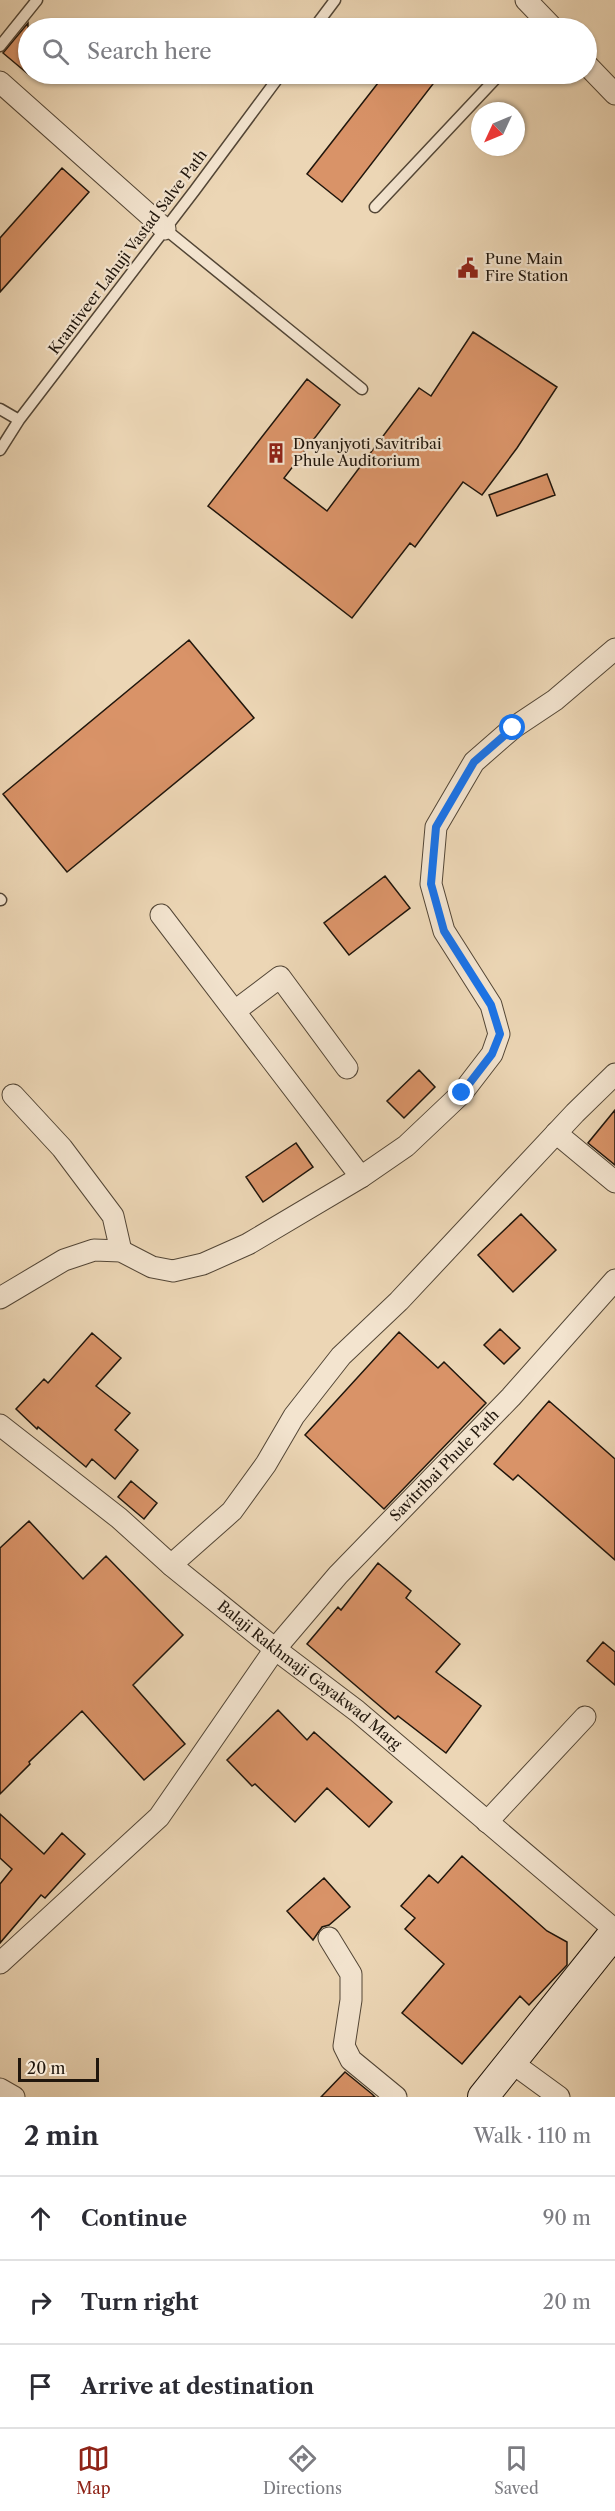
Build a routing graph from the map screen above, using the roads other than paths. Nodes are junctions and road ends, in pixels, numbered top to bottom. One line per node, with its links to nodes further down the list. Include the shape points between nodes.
1 (37, 0): 4 (lane)
2 (335, 0): 5 (lane)
3 (526, 0): 6 (street)
4 (23, 18)
5 (322, 18)
6 (541, 18)
7 (18, 24): 8 (lane)
8 (0, 46)
9 (597, 75): 13 (street)
10 (0, 82): 15 (street)
11 (274, 84): 15 (lane, Krantiveer Lahuji Vastad Salve Path)
12 (491, 84): 14 (lane)
13 (615, 94)
14 (375, 207)
15 (165, 229): 16 (lane); 18 (lane, Krantiveer Lahuji Vastad Salve Path)
16 (362, 389)
17 (0, 409): 18 (lane)
18 (19, 420): 19 (lane, Krantiveer Lahuji Vastad Salve Path)
19 (0, 450)
20 (615, 649): 27 (street, via 474,762 436,827 431,884 444,931 491,1005 500,1034 492,1054 462,1093 406,1146)
21 (161, 915): 22 (street)
22 (235, 1011): 23 (street, via 280,976); 27 (street)
23 (347, 1068)
24 (615, 1074): 26 (street)
25 (13, 1095): 29 (street, via 62,1148 113,1216)
26 (556, 1133): 28 (street); 33 (street, via 399,1301 340,1356 294,1416 232,1511)
27 (361, 1177): 29 (street, via 248,1244 203,1264 173,1271 152,1267)
28 (615, 1182)
29 (121, 1251): 31 (street, via 94,1250 64,1260)
30 (615, 1280): 34 (street, Savitribai Phule Path, via 511,1397 338,1575)
31 (0, 1298)
32 (0, 1425): 33 (street, Balaji Rakhmaji Gayakwad Marg, via 119,1518)
33 (171, 1565): 34 (street, Balaji Rakhmaji Gayakwad Marg)
34 (275, 1649): 36 (street, Balaji Rakhmaji Gayakwad Marg, via 357,1712); 39 (street, Savitribai Phule Path, via 159,1816)
35 (585, 1717): 36 (street)
36 (487, 1822): 37 (street, Balaji Rakhmaji Gayakwad Marg)
37 (615, 1931): 40 (street)
38 (329, 1938): 43 (street, via 351,1974 344,2046 351,2060)
39 (0, 1963)
40 (511, 2062): 44 (street); 45 (street)
41 (0, 2089): 42 (street)
42 (15, 2097)
43 (396, 2097)
44 (483, 2097)
45 (559, 2097)

